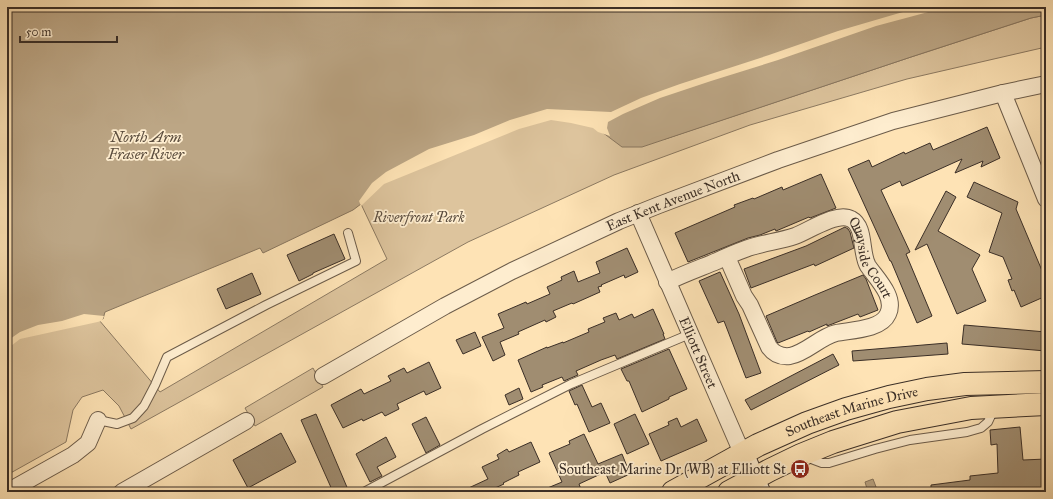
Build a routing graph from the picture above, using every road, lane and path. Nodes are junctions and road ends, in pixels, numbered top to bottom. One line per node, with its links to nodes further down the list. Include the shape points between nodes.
1 (1046, 84): 2 (street, East Kent Avenue North)
2 (1003, 93): 3 (street); 4 (street, East Kent Avenue North, via 893,121 778,160)
3 (1046, 199)
4 (638, 214): 7 (street, Elliott Street); 9 (street, East Kent Avenue North, via 506,274)
5 (348, 233): 12 (lane, via 356,261 167,356 144,406 133,418 117,424)
6 (727, 257): 6 (street, Quayside Court, via 748,248 795,236 834,218 851,219 861,233 866,261 888,297 889,314 873,327 825,337 790,356 777,355 769,347); 7 (street, Quayside Court)
7 (667, 282): 8 (street, Elliott Street)
8 (690, 334): 14 (street, Elliott Street); 18 (lane, via 571,384)
9 (323, 376)
10 (1046, 382): 14 (main road, Southeast Marine Drive, via 965,384 889,397 807,423)
11 (1046, 404): 15 (main road, Southeast Marine Drive, via 971,408 897,422 802,455)
12 (98, 420): 16 (street, via 88,443 73,455)
13 (246, 421): 17 (street)
14 (742, 453): 15 (street, Elliott Street); 19 (main road, Southeast Marine Drive)
15 (756, 486): 20 (main road, Southeast Marine Drive)
16 (7, 492)
17 (122, 492)
18 (364, 492)
19 (673, 492)
20 (729, 492)

